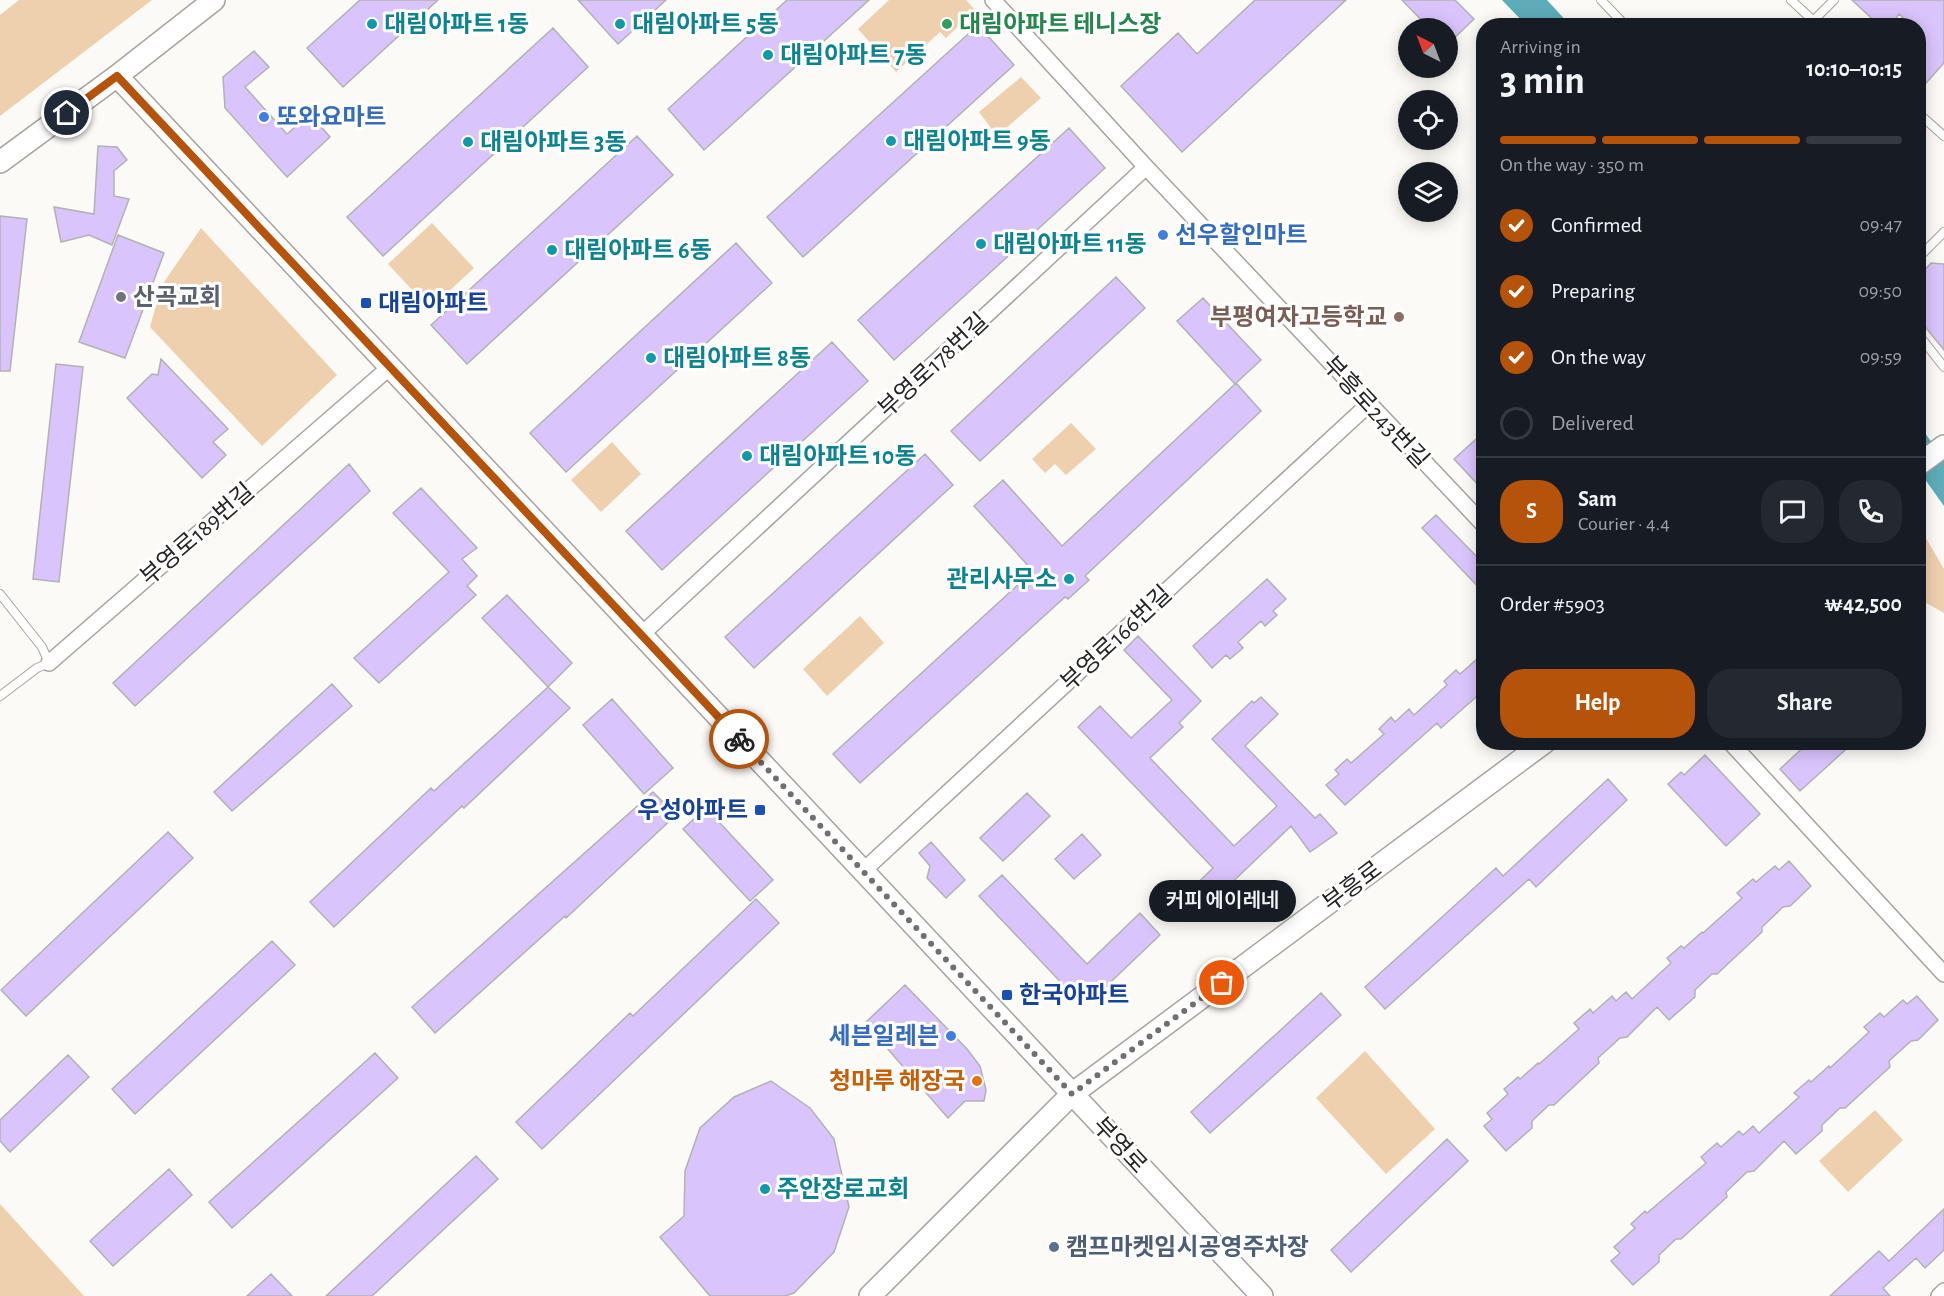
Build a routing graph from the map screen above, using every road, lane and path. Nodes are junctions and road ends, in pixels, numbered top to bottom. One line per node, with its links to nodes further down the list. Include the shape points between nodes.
1 (214, 0): 9 (street)
2 (993, 0): 13 (street, 부흥로243번길)
3 (1601, 0): 6 (lane)
4 (1791, 0): 7 (lane)
5 (1834, 0): 8 (lane)
6 (1618, 18)
7 (1808, 18)
8 (1819, 18)
9 (117, 76): 12 (street); 17 (street, 부영로)
10 (1926, 120): 11 (lane)
11 (1944, 136)
12 (0, 162)
13 (1146, 167): 19 (street, 부흥로243번길); 24 (street, 부영로178번길)
14 (1944, 232): 15 (lane)
15 (1926, 250)
16 (1926, 344): 18 (lane)
17 (390, 367): 24 (street, 부영로); 25 (street, 부영로189번길)
18 (1944, 367)
19 (1369, 404): 22 (street, 부흥로243번길); 29 (street, 부영로166번길)
20 (1944, 446): 21 (street)
21 (1926, 459)
22 (1476, 517)
23 (0, 594): 25 (lane, via 42,647)
24 (642, 635): 29 (street, 부영로)
25 (49, 663): 26 (lane, 부영로189번길)
26 (0, 696)
27 (1534, 750): 31 (street, 부흥로)
28 (1737, 750): 30 (street)
29 (863, 872): 31 (street, 부영로)
30 (1944, 974)
31 (1072, 1094): 33 (street, 부흥로); 34 (street, 부영로)
32 (1944, 1291): 35 (street)
33 (870, 1296)
34 (1262, 1296)
35 (1939, 1296)

